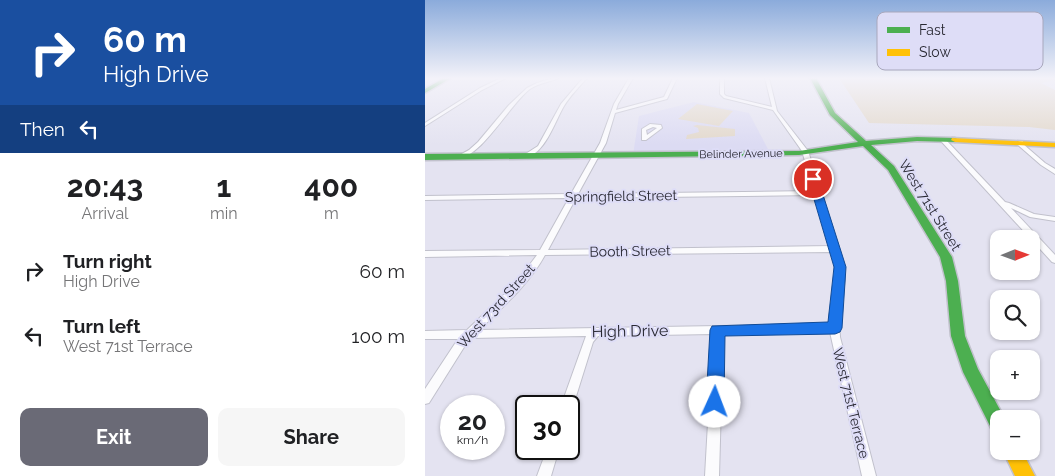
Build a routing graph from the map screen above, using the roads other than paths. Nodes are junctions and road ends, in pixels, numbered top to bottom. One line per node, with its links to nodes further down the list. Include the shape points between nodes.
1 (464, 100): 11 (street)
2 (516, 100): 17 (street)
3 (566, 100): 16 (street)
4 (619, 100): 10 (street, West 73rd Street)
5 (658, 100): 10 (street)
6 (744, 100): 9 (street)
7 (772, 100): 9 (street, West 71st Terrace)
8 (825, 100): 14 (street, West 71st Street, via 832,114)
9 (773, 106): 18 (street, West 71st Terrace)
10 (613, 112): 19 (street, West 73rd Street)
11 (425, 125)
12 (943, 140): 13 (street, Belinder Avenue); 14 (street, Belinder Avenue); 25 (street)
13 (1021, 142): 15 (street, Belinder Avenue); 21 (street)
14 (867, 144): 18 (street, Belinder Avenue); 40 (street, West 71st Street, via 891,168 946,258 958,336 971,372)
15 (1055, 145)
16 (542, 152): 17 (street, Belinder Avenue, via 526,156); 19 (street, Belinder Avenue)
17 (477, 153): 20 (street, Belinder Avenue, via 461,157)
18 (805, 153): 19 (street, Belinder Avenue); 22 (street, West 71st Terrace)
19 (596, 156): 23 (street, West 73rd Street)
20 (425, 157)
21 (1055, 172)
22 (817, 193): 23 (street, Springfield Street); 29 (street, West 71st Terrace)
23 (573, 196): 24 (street, Springfield Street); 30 (street, West 73rd Street)
24 (425, 198)
25 (1003, 202): 26 (street); 28 (street)
26 (1032, 216): 27 (street); 28 (street)
27 (1055, 219)
28 (1019, 220): 32 (street)
29 (835, 249): 30 (street, Booth Street); 33 (street, West 71st Terrace, via 841,280)
30 (541, 252): 31 (street, Booth Street); 36 (street, West 73rd Street, via 523,280)
31 (425, 254)
32 (1055, 260)
33 (835, 328): 34 (street, High Drive); 45 (street, West 71st Terrace)
34 (717, 330): 35 (street, High Drive); 44 (street)
35 (596, 332): 36 (street, High Drive); 38 (street, via 589,340)
36 (469, 334): 37 (street, High Drive); 39 (street, West 73rd Street)
37 (425, 335)
38 (571, 395)
39 (425, 399)
40 (991, 410)
41 (549, 460): 43 (street)
42 (1017, 460): 46 (street)
43 (544, 476)
44 (712, 476)
45 (869, 476)
46 (1025, 476)

